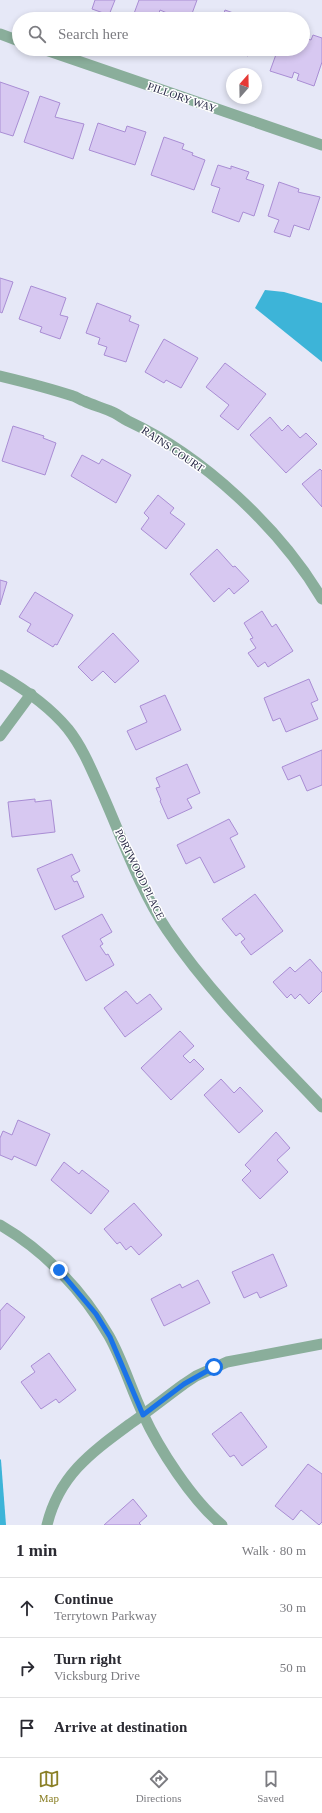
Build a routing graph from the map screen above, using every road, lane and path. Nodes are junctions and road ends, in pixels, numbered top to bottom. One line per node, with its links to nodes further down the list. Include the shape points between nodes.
1 (0, 34): 2 (street)
2 (12, 38)
3 (63, 56): 4 (street, PILLORY WAY)
4 (322, 145)
5 (0, 376): 6 (street, RAINS COURT, via 74,396 110,411 187,455 268,526)
6 (322, 599)
7 (0, 675): 8 (street, PORTWOOD PLACE)
8 (31, 694): 9 (street); 10 (street, PORTWOOD PLACE, via 68,730 85,757 152,904 184,956 223,1003)
9 (0, 736)
10 (322, 1107)
11 (0, 1225): 13 (street, via 59,1270 96,1314 110,1337)
12 (322, 1344): 13 (street, via 227,1362 196,1376)
13 (143, 1415): 14 (street, via 95,1450 72,1472 56,1499); 15 (street, via 173,1467)
14 (47, 1525)
15 (222, 1525)

